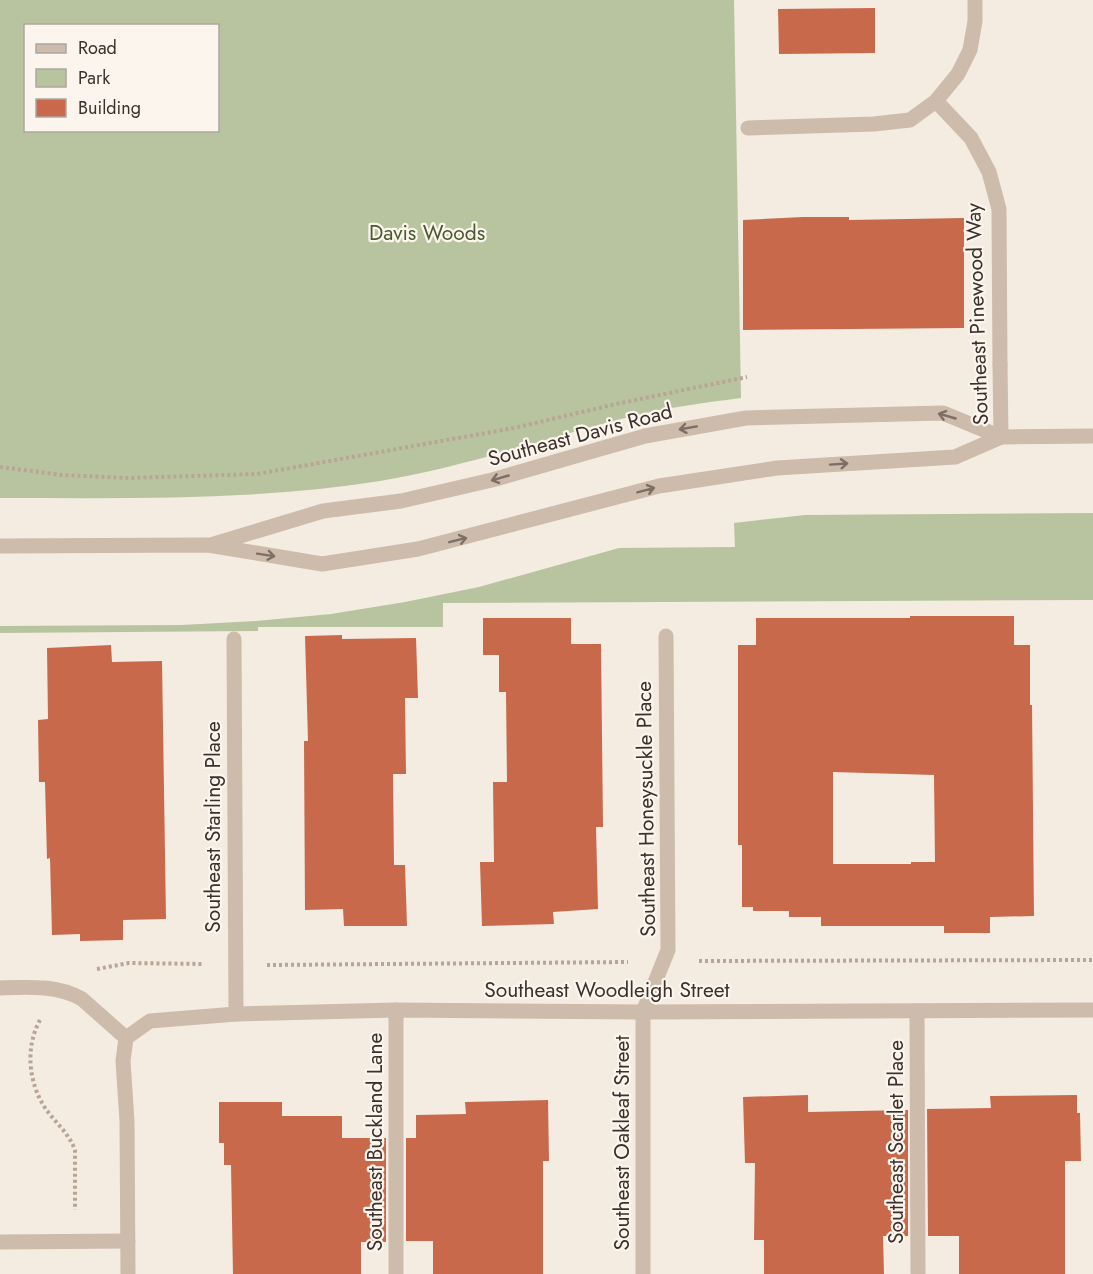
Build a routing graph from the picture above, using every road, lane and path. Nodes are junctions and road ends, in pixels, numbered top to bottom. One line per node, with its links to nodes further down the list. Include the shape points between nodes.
1 (975, 0): 2 (street, via 970,50 958,75)
2 (936, 101): 3 (street, via 910,120); 6 (street, Southeast Pinewood Way, via 971,138 989,171 999,209)
3 (748, 128)
4 (747, 377): 7 (path, via 514,428 257,474 128,478 62,475)
5 (1093, 436): 6 (street, Southeast Davis Road)
6 (1001, 437): 8 (street, Southeast Davis Road, one-way to 6, via 322,564 418,549 659,486 777,468 955,457); 8 (street, Southeast Davis Road, one-way to 8, via 943,413 746,418 645,436 492,480 400,501 323,512)
7 (0, 466)
8 (208, 545): 9 (street, Southeast Davis Road)
9 (0, 546)
10 (666, 636): 16 (street, Southeast Honeysuckle Place, via 668,950)
11 (234, 639): 17 (street, Southeast Starling Place)
12 (0, 987): 18 (street, via 39,987 74,994)
13 (396, 1010): 16 (street, Southeast Woodleigh Street); 17 (street, Southeast Woodleigh Street); 22 (street, Southeast Buckland Lane)
14 (1093, 1010): 15 (street, Southeast Woodleigh Street)
15 (917, 1011): 16 (street, Southeast Woodleigh Street); 24 (street, Southeast Scarlet Place)
16 (643, 1012): 23 (street, Southeast Oakleaf Street)
17 (236, 1014): 18 (street, Southeast Woodleigh Street, via 150,1021)
18 (126, 1038): 19 (street, via 123,1061)
19 (128, 1241): 20 (street); 21 (street)
20 (0, 1242)
21 (128, 1274)
22 (396, 1274)
23 (643, 1274)
24 (918, 1274)

